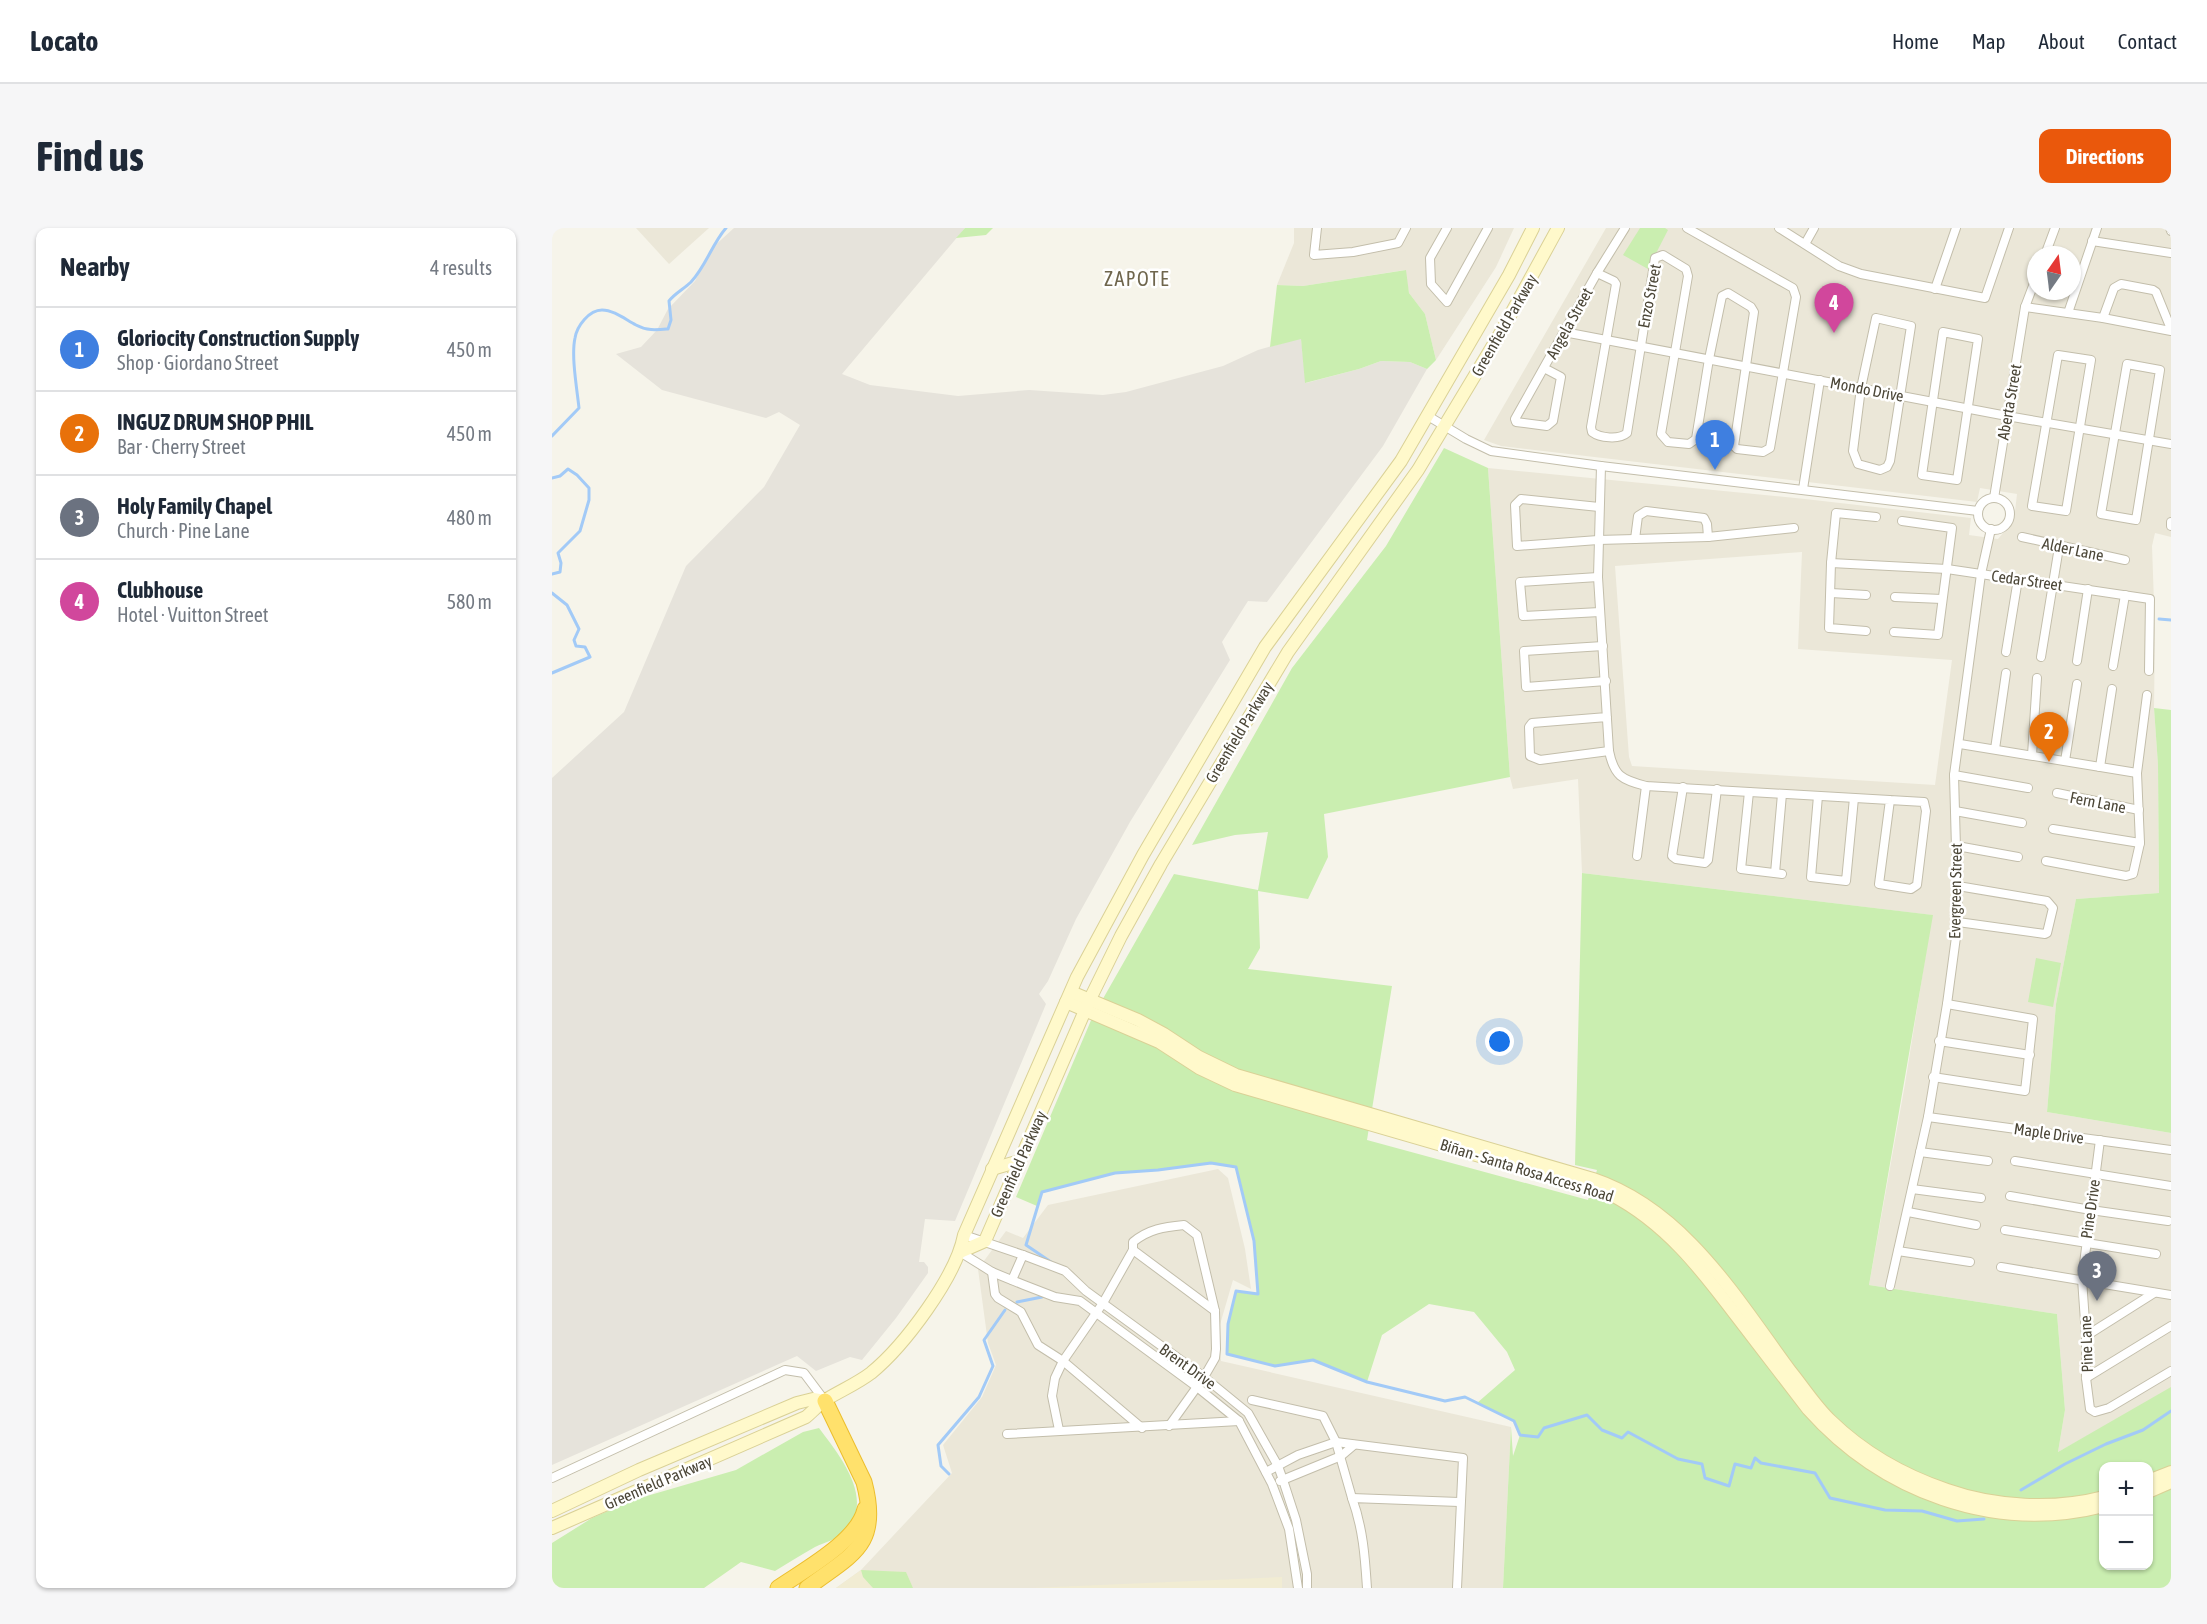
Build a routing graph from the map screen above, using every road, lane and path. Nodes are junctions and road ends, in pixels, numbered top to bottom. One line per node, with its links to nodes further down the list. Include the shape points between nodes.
1 (1317, 228): 2 (street, via 1314,255 1398,243)
2 (1406, 228)
3 (1448, 228): 4 (street, via 1430,258 1431,284 1447,302)
4 (1488, 228)
5 (1533, 228): 39 (main road, Greenfield Parkway)
6 (1558, 228): 42 (main road, Greenfield Parkway)
7 (1625, 228): 19 (street, Angela Street)
8 (1687, 228): 33 (street, via 1793,288 1796,297)
9 (1779, 228): 16 (street)
10 (1814, 228): 16 (street)
11 (1956, 228): 20 (street)
12 (2009, 228): 20 (street, via 1985,298)
13 (2055, 228): 17 (street)
14 (2097, 228): 15 (street)
15 (2092, 241): 18 (street); 23 (street)
16 (1805, 244): 20 (street, via 1839,266 1861,274)
17 (2048, 246)
18 (2171, 253)
19 (1597, 273): 26 (street, Angela Street); 27 (street, via 1616,284)
20 (1935, 289)
21 (2028, 300): 22 (street, Aberta Street)
22 (2025, 307): 23 (street); 40 (street, Aberta Street)
23 (2068, 313): 24 (street)
24 (2103, 318): 25 (street); 25 (street, via 2114,288 2121,284 2156,292)
25 (2171, 330)
26 (1564, 332): 27 (street, Mondo Drive); 32 (street, Angela Street)
27 (1605, 340): 28 (street, Mondo Drive); 28 (street, via 1591,427 1596,435 1619,437 1627,433)
28 (1639, 347): 29 (street, Mondo Drive); 29 (street, Enzo Street, via 1655,258 1663,255 1688,272)
29 (1675, 353): 30 (street, Mondo Drive); 30 (street, via 1661,434 1668,442 1689,444 1696,439)
30 (1709, 359): 31 (street, Mondo Drive); 31 (street, via 1722,296 1728,293 1754,312)
31 (1745, 366): 33 (street, Mondo Drive); 33 (street, via 1733,443 1737,449 1763,452 1770,448)
32 (1544, 368): 32 (street, Angela Street, via 1561,377 1553,422 1547,426 1516,422)
33 (1783, 372): 34 (street, Mondo Drive)
34 (1820, 380): 35 (street, Mondo Drive); 48 (street)
35 (1861, 388): 36 (street, Mondo Drive); 36 (street, via 1876,318 1911,326); 36 (street, via 1854,458 1858,464 1880,470 1890,461)
36 (1901, 395): 37 (street, Mondo Drive)
37 (1933, 402): 38 (street, Mondo Drive); 38 (street, via 1943,332 1978,339); 38 (street, via 1922,476 1957,480)
38 (1967, 407): 40 (street, Mondo Drive)
39 (1428, 416): 42 (street); 56 (main road, Greenfield Parkway)
40 (2007, 416): 41 (street, Mondo Drive); 49 (street, Aberta Street)
41 (2046, 423): 43 (street, Mondo Drive); 43 (street, via 2058,355 2091,360); 43 (street, via 2032,506 2066,511)
42 (1445, 427): 47 (street, via 1491,451); 61 (main road, Greenfield Parkway)
43 (2080, 429): 44 (street, Mondo Drive)
44 (2115, 435): 45 (street, Mondo Drive); 45 (street, via 2127,364 2160,370); 45 (street, via 2101,514 2136,520)
45 (2149, 441): 46 (street, Mondo Drive)
46 (2171, 444)
47 (1601, 466): 48 (street); 50 (street)
48 (1803, 489): 51 (street)
49 (1994, 498): 51 (street, via 1982,503); 55 (street, via 2007,505 2010,515 2006,525)
50 (1599, 507): 60 (street); 60 (street, via 1521,499 1515,505 1517,546)
51 (1978, 511): 55 (street, via 1979,520)
52 (1876, 517): 64 (street, via 1836,513)
53 (1902, 521): 65 (street, via 1952,528)
54 (1794, 528): 57 (street)
55 (1991, 529): 66 (street, Evergreen Street)
56 (1348, 534): 61 (main road); 121 (main road, Greenfield Parkway, via 1265,647 1143,855)
57 (1708, 537): 59 (street); 59 (street, via 1704,518 1646,512 1638,516)
58 (2022, 537): 62 (street, Alder Lane)
59 (1635, 539): 60 (street)
60 (1598, 540): 67 (street)
61 (1364, 546): 123 (main road, Greenfield Parkway, via 1269,681 1120,936)
62 (2059, 546): 63 (street, Alder Lane); 69 (street)
63 (2125, 560)
64 (1831, 563): 65 (street, Cedar Street); 71 (street)
65 (1947, 569): 66 (street, Cedar Street); 75 (street)
66 (1981, 573): 68 (street, Cedar Street); 92 (street, Evergreen Street)
67 (1598, 577): 76 (street); 76 (street, via 1520,582 1523,616)
68 (2018, 579): 69 (street, Cedar Street); 80 (street)
69 (2053, 584): 70 (street, Cedar Street); 81 (street)
70 (2088, 589): 73 (street, Cedar Street); 82 (street)
71 (1831, 593): 72 (street); 77 (street, via 1829,628)
72 (1866, 595)
73 (2125, 595): 83 (street); 84 (street, Cedar Street, via 2150,599)
74 (1895, 597): 75 (street)
75 (1942, 599): 78 (street, via 1938,635)
76 (1600, 612): 79 (street)
77 (1866, 630)
78 (1894, 632)
79 (1603, 646): 87 (street); 87 (street, via 1524,651 1526,687)
80 (2006, 652)
81 (2041, 657)
82 (2077, 661)
83 (2113, 666)
84 (2149, 671)
85 (2006, 673): 93 (street)
86 (2037, 678): 95 (street)
87 (1606, 681): 91 (street)
88 (2077, 684): 96 (street)
89 (2112, 689): 97 (street)
90 (2147, 695): 98 (street)
91 (1607, 717): 94 (street); 94 (street, via 1532,723 1530,756 1540,760)
92 (1960, 744): 93 (street); 99 (street, Evergreen Street)
93 (1995, 749): 95 (street)
94 (1609, 752): 100 (street, via 1612,767 1622,777)
95 (2032, 755): 96 (street)
96 (2065, 761): 97 (street)
97 (2100, 767): 98 (street)
98 (2137, 773): 110 (street)
99 (1954, 775): 102 (street); 111 (street, Evergreen Street)
100 (1646, 786): 101 (street); 116 (street)
101 (1683, 787): 103 (street); 103 (street, via 1672,856 1705,863)
102 (2028, 788)
103 (1717, 789): 104 (street)
104 (1749, 792): 106 (street); 106 (street, via 1741,869 1778,874)
105 (2057, 793): 110 (street, Fern Lane)
106 (1782, 794): 107 (street)
107 (1818, 796): 108 (street); 108 (street, via 1811,877 1846,880)
108 (1854, 798): 109 (street)
109 (1890, 800): 109 (street, via 1924,802 1917,885 1911,888 1879,884)
110 (2139, 810): 114 (street)
111 (1955, 811): 112 (street); 115 (street, Evergreen Street)
112 (2022, 823)
113 (2053, 830): 114 (street)
114 (2140, 843): 118 (street, via 2133,874 2126,876)
115 (1957, 846): 117 (street); 119 (street, Evergreen Street)
116 (1638, 856)
117 (2018, 857)
118 (2046, 861)
119 (1958, 886): 120 (street, Evergreen Street); 120 (street, via 2047,901 2053,908 2047,933 2041,934)
120 (1958, 922): 122 (street, Evergreen Street)
121 (1068, 997): 123 (main road, Biñan - Santa Rosa Access Road); 134 (main road, Greenfield Parkway)
122 (1947, 1004): 124 (street, Evergreen Street); 125 (street, via 2033,1019)
123 (1088, 1005): 131 (main road, Greenfield Parkway); 196 (main road, Biñan - Santa Rosa Access Road, via 1164,1034 1236,1075 1642,1202 1695,1246 1810,1404 1866,1451 1898,1470 1958,1494)
124 (1939, 1041): 125 (street); 126 (street, Evergreen Street)
125 (2030, 1055): 126 (street, via 2025,1091)
126 (1933, 1077): 127 (street, Evergreen Street)
127 (1928, 1117): 128 (street, Maple Drive); 130 (street, Evergreen Street)
128 (2100, 1140): 129 (street, Maple Drive); 135 (street, Pine Drive)
129 (2171, 1150)
130 (1920, 1152): 132 (street); 137 (street, Evergreen Street)
131 (1020, 1161): 134 (main road); 146 (main road, Greenfield Parkway)
132 (1988, 1161)
133 (2015, 1161): 135 (street)
134 (992, 1168): 145 (main road, Greenfield Parkway)
135 (2095, 1174): 136 (street); 140 (street, Pine Drive)
136 (2171, 1185)
137 (1912, 1189): 139 (street); 141 (street, Evergreen Street)
138 (2010, 1196): 140 (street)
139 (1981, 1198)
140 (2091, 1210): 142 (street); 147 (street, Pine Drive)
141 (1908, 1212): 143 (street); 149 (street, Evergreen Street)
142 (2168, 1221)
143 (1977, 1225)
144 (2005, 1230): 147 (street)
145 (963, 1235): 146 (street, Brent Drive); 150 (main road, Greenfield Parkway)
146 (985, 1241): 150 (main road); 152 (street, Brent Drive)
147 (2086, 1243): 151 (street); 156 (street, Pine Drive)
148 (1133, 1250): 161 (street); 162 (street); 162 (street, via 1133,1242 1143,1234 1184,1225 1197,1235)
149 (1898, 1251): 153 (street); 158 (street, Evergreen Street)
150 (960, 1252): 155 (street, Brent Drive); 172 (main road, Greenfield Parkway, via 927,1309 891,1354 869,1374)
151 (2156, 1254)
152 (1023, 1255): 157 (street); 161 (street, Brent Drive, via 1065,1271)
153 (1970, 1262)
154 (2001, 1267): 156 (street)
155 (992, 1272): 157 (street, Brent Drive); 166 (street, via 998,1298 1022,1312 1038,1345)
156 (2082, 1279): 159 (street); 165 (street, Pine Lane)
157 (1012, 1280): 163 (street, Brent Drive, via 1054,1297 1080,1302)
158 (1890, 1286)
159 (2154, 1293): 160 (street); 165 (street)
160 (2171, 1295)
161 (1103, 1303): 163 (street); 168 (street, Brent Drive)
162 (1215, 1311): 168 (street, via 1215,1358)
163 (1096, 1312): 166 (street); 170 (street, Brent Drive)
164 (2171, 1326): 169 (street)
165 (2086, 1336): 169 (street, Pine Lane)
166 (1063, 1361): 175 (street); 176 (street, via 1052,1396)
167 (2171, 1371): 169 (street, Pine Lane, via 2098,1412 2090,1410)
168 (1204, 1377): 170 (street); 181 (street, Brent Drive, via 1248,1413)
169 (2086, 1378)
170 (1197, 1387): 173 (street, Brent Drive); 174 (street)
171 (1252, 1400): 178 (street, via 1323,1416)
172 (825, 1401): 184 (street, via 804,1373 785,1370); 190 (highway, via 861,1474); 195 (main road, Greenfield Parkway, via 797,1403); 197 (main road, Greenfield Parkway, via 793,1424)
173 (1239, 1421): 174 (street); 182 (street, Brent Drive)
174 (1170, 1426): 175 (street)
175 (1142, 1428): 176 (street)
176 (1059, 1430): 177 (street)
177 (1007, 1434)
178 (1336, 1442): 179 (street); 180 (street); 181 (street)
179 (1354, 1445): 180 (street); 193 (street, via 1463,1458)
180 (1341, 1456): 186 (street); 191 (street)
181 (1278, 1466): 182 (street); 186 (street, Brent Drive)
182 (1266, 1472): 188 (street, Brent Drive)
183 (2171, 1472): 185 (main road)
184 (552, 1478)
185 (2153, 1479)
186 (1283, 1480): 188 (street); 201 (street, Brent Drive, via 1296,1520)
187 (2171, 1482): 189 (main road)
188 (1272, 1484): 200 (street, Brent Drive, via 1288,1529)
189 (2153, 1490)
190 (868, 1497): 198 (highway, via 863,1518 855,1529 830,1552); 199 (highway, via 870,1520 863,1541)
191 (1352, 1498): 193 (street); 202 (street, via 1360,1519)
192 (2099, 1498): 196 (main road, Biñan - Santa Rosa Access Road)
193 (1459, 1502): 203 (street)
194 (2099, 1507): 196 (main road, Biñan - Santa Rosa Access Road, via 2075,1513)
195 (552, 1510)
196 (2026, 1510)
197 (552, 1528)
198 (778, 1588)
199 (807, 1588)
200 (1298, 1588)
201 (1307, 1588)
202 (1367, 1588)
203 (1457, 1588)

